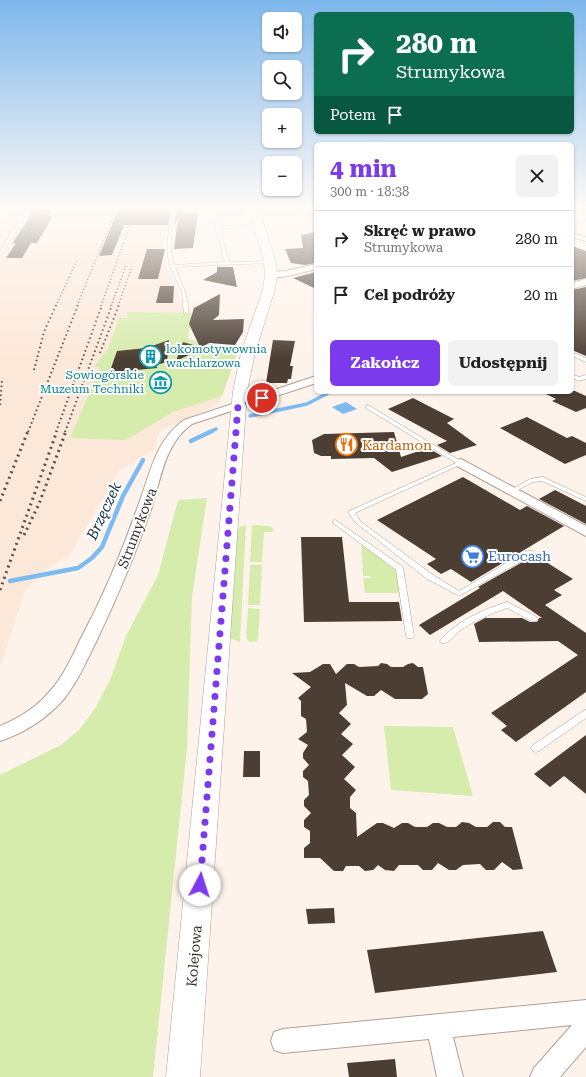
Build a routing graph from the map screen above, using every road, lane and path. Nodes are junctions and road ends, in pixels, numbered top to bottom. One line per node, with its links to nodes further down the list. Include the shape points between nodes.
1 (171, 258): 5 (lane)
2 (225, 258): 4 (lane)
3 (268, 258): 7 (street, Kolejowa)
4 (226, 263): 5 (lane); 7 (lane)
5 (172, 266): 10 (lane, via 187,301)
6 (314, 267): 7 (street, via 286,274)
7 (271, 268): 16 (street, Kolejowa, via 269,288 248,353)
8 (586, 282): 9 (street)
9 (574, 285)
10 (186, 312)
11 (574, 355): 12 (lane)
12 (586, 360)
13 (574, 377): 14 (lane, via 579,380)
14 (586, 377)
15 (314, 380): 16 (street, Strumykowa)
16 (238, 406): 28 (street, Strumykowa, via 188,422 174,433 163,452 126,559 70,677 47,705 28,721); 34 (street, Kolejowa)
17 (368, 407): 18 (lane, via 385,421)
18 (461, 463): 19 (street); 23 (lane, via 351,512 358,522 430,577 459,594)
19 (512, 491): 20 (lane, via 532,480 543,479); 22 (street)
20 (586, 499)
21 (335, 522): 25 (lane, via 400,569)
22 (586, 532)
23 (530, 552)
24 (534, 619): 26 (lane, via 507,605 479,616 451,633)
25 (410, 636)
26 (444, 641)
27 (586, 713): 29 (lane)
28 (0, 734)
29 (536, 748)
30 (586, 1012): 31 (street)
31 (438, 1026): 33 (street); 35 (street)
32 (586, 1028): 36 (street)
33 (283, 1041)
34 (183, 1077)
35 (450, 1077)
36 (543, 1077)

